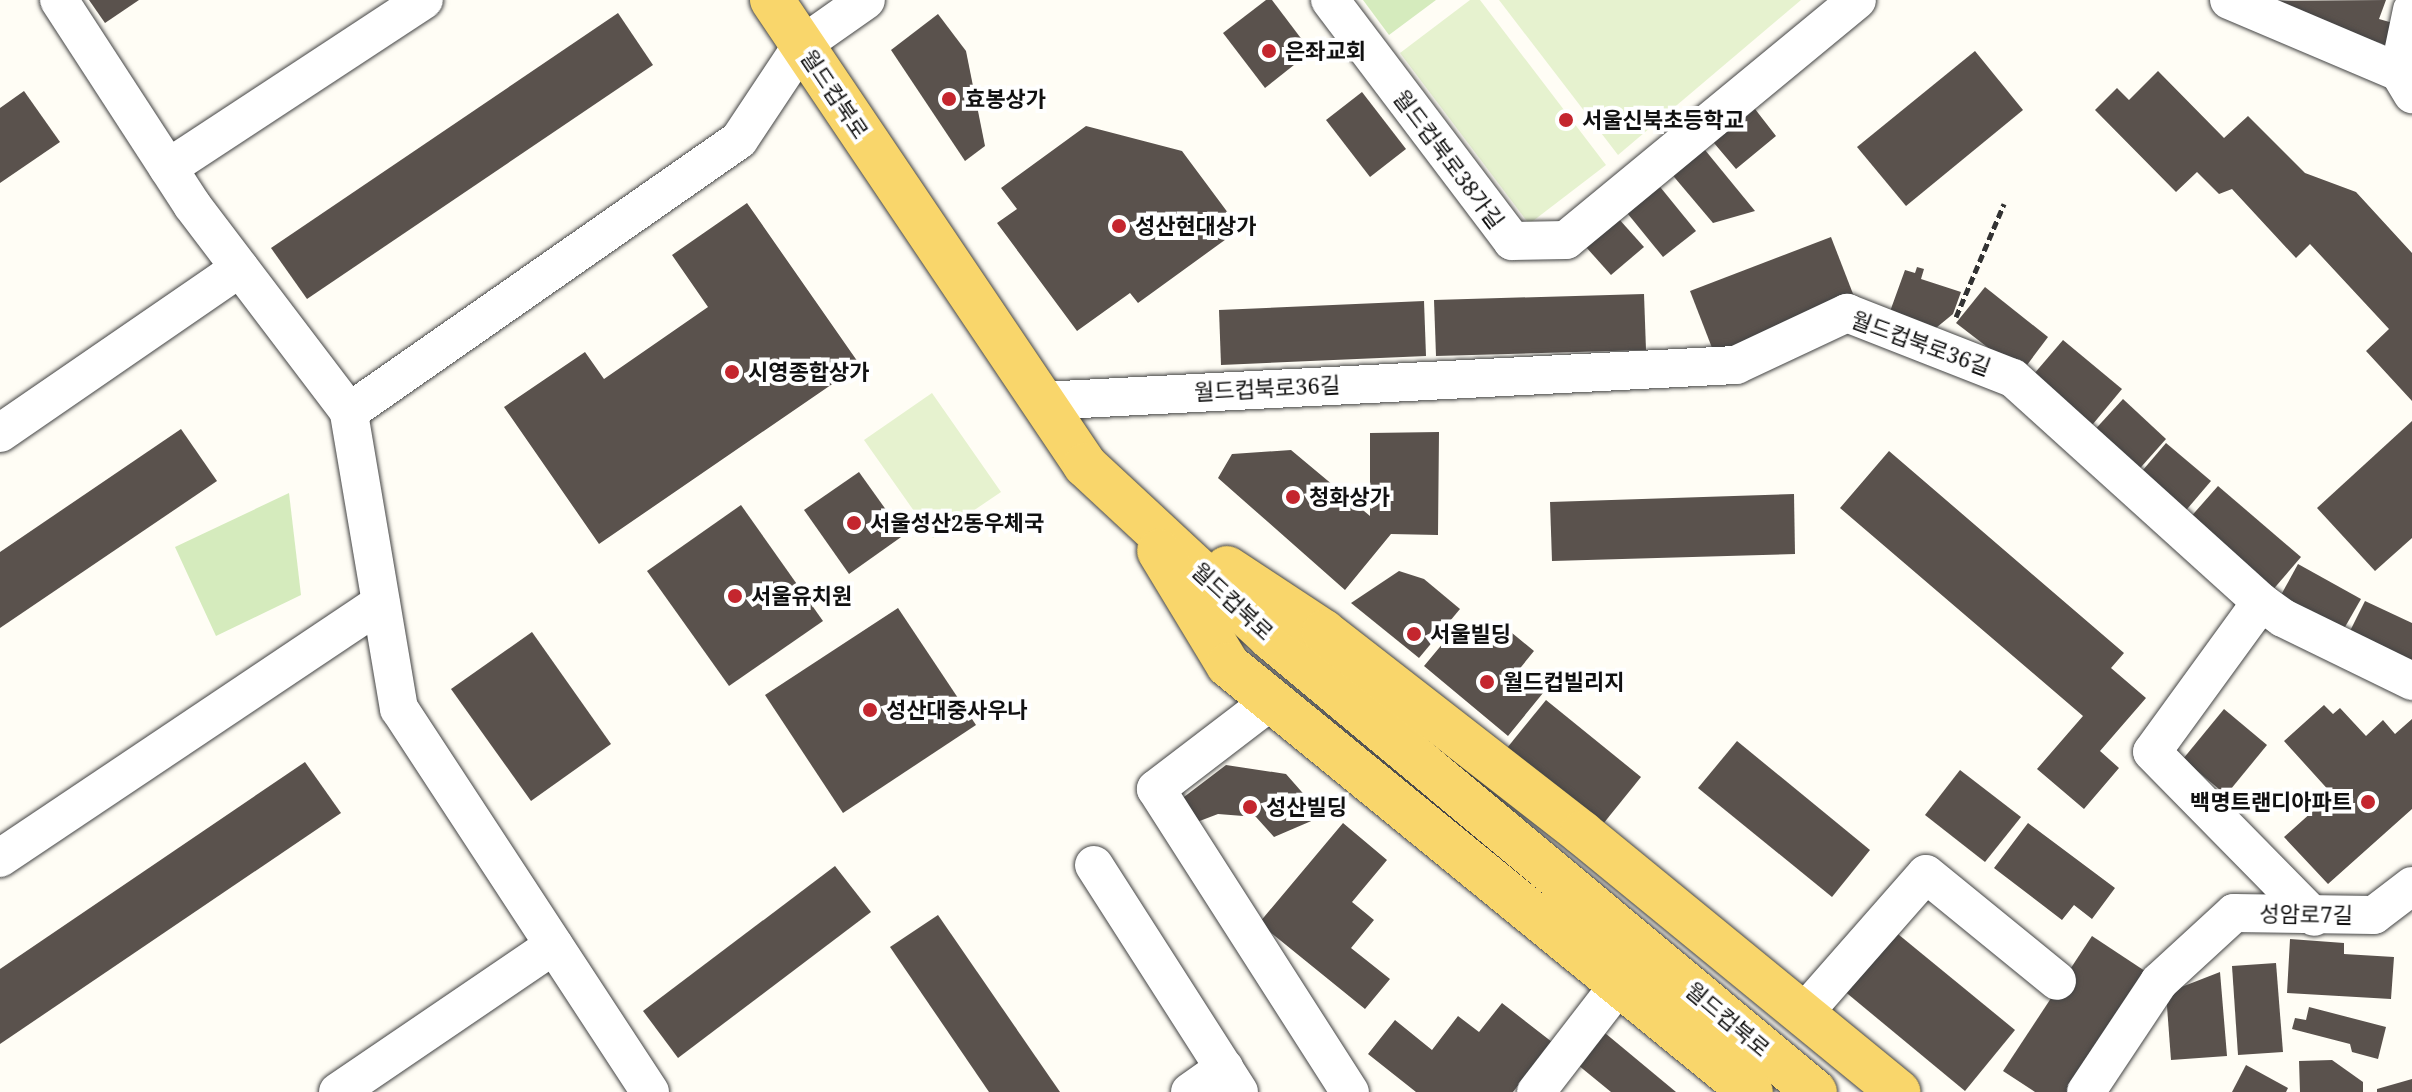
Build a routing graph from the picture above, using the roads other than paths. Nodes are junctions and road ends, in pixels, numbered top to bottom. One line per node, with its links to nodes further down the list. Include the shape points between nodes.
1 (59, 0): 11 (street)
2 (424, 0): 11 (street)
3 (772, 0): 9 (main road, 월드컵북로)
4 (866, 0): 9 (street)
5 (1330, 0): 6 (street, 월드컵북로38가길, via 1512,241 1566,240)
6 (1857, 0)
7 (2229, 0): 10 (street)
8 (2412, 10): 10 (street)
9 (802, 45): 13 (main road, 월드컵북로); 14 (street, via 739,140)
10 (2405, 83)
11 (168, 168): 12 (street)
12 (240, 268): 14 (street); 15 (street)
13 (1042, 401): 16 (main road, 월드컵북로, via 1085,465); 17 (street, 월드컵북로36길, via 1736,365 1847,313 2013,378)
14 (349, 412): 18 (street)
15 (0, 433)
16 (1131, 505): 20 (main road, via 1228,665); 28 (main road, via 1324,632); 36 (main road, 월드컵북로, via 1270,637)
17 (2261, 602): 19 (street, 월드컵북로36길); 24 (street, via 2152,752)
18 (381, 603): 21 (street); 25 (street, via 399,709)
19 (2412, 681)
20 (1271, 701): 27 (main road); 34 (street, via 1156,789)
21 (0, 858)
22 (1094, 865): 29 (street)
23 (2412, 886): 24 (street, 성암로7길, via 2374,915)
24 (2314, 917): 38 (street, 성암로7길, via 2234,913 2159,982)
25 (554, 945): 31 (street); 32 (street)
26 (2057, 981): 28 (street, via 1926,874)
27 (1618, 986): 30 (street); 35 (main road)
28 (1803, 1014): 37 (main road)
29 (1232, 1080): 33 (street)
30 (1553, 1087)
31 (338, 1092)
32 (650, 1092)
33 (1190, 1092)
34 (1350, 1092)
35 (1751, 1092)
36 (1815, 1092)
37 (1898, 1092)
38 (2086, 1092)

